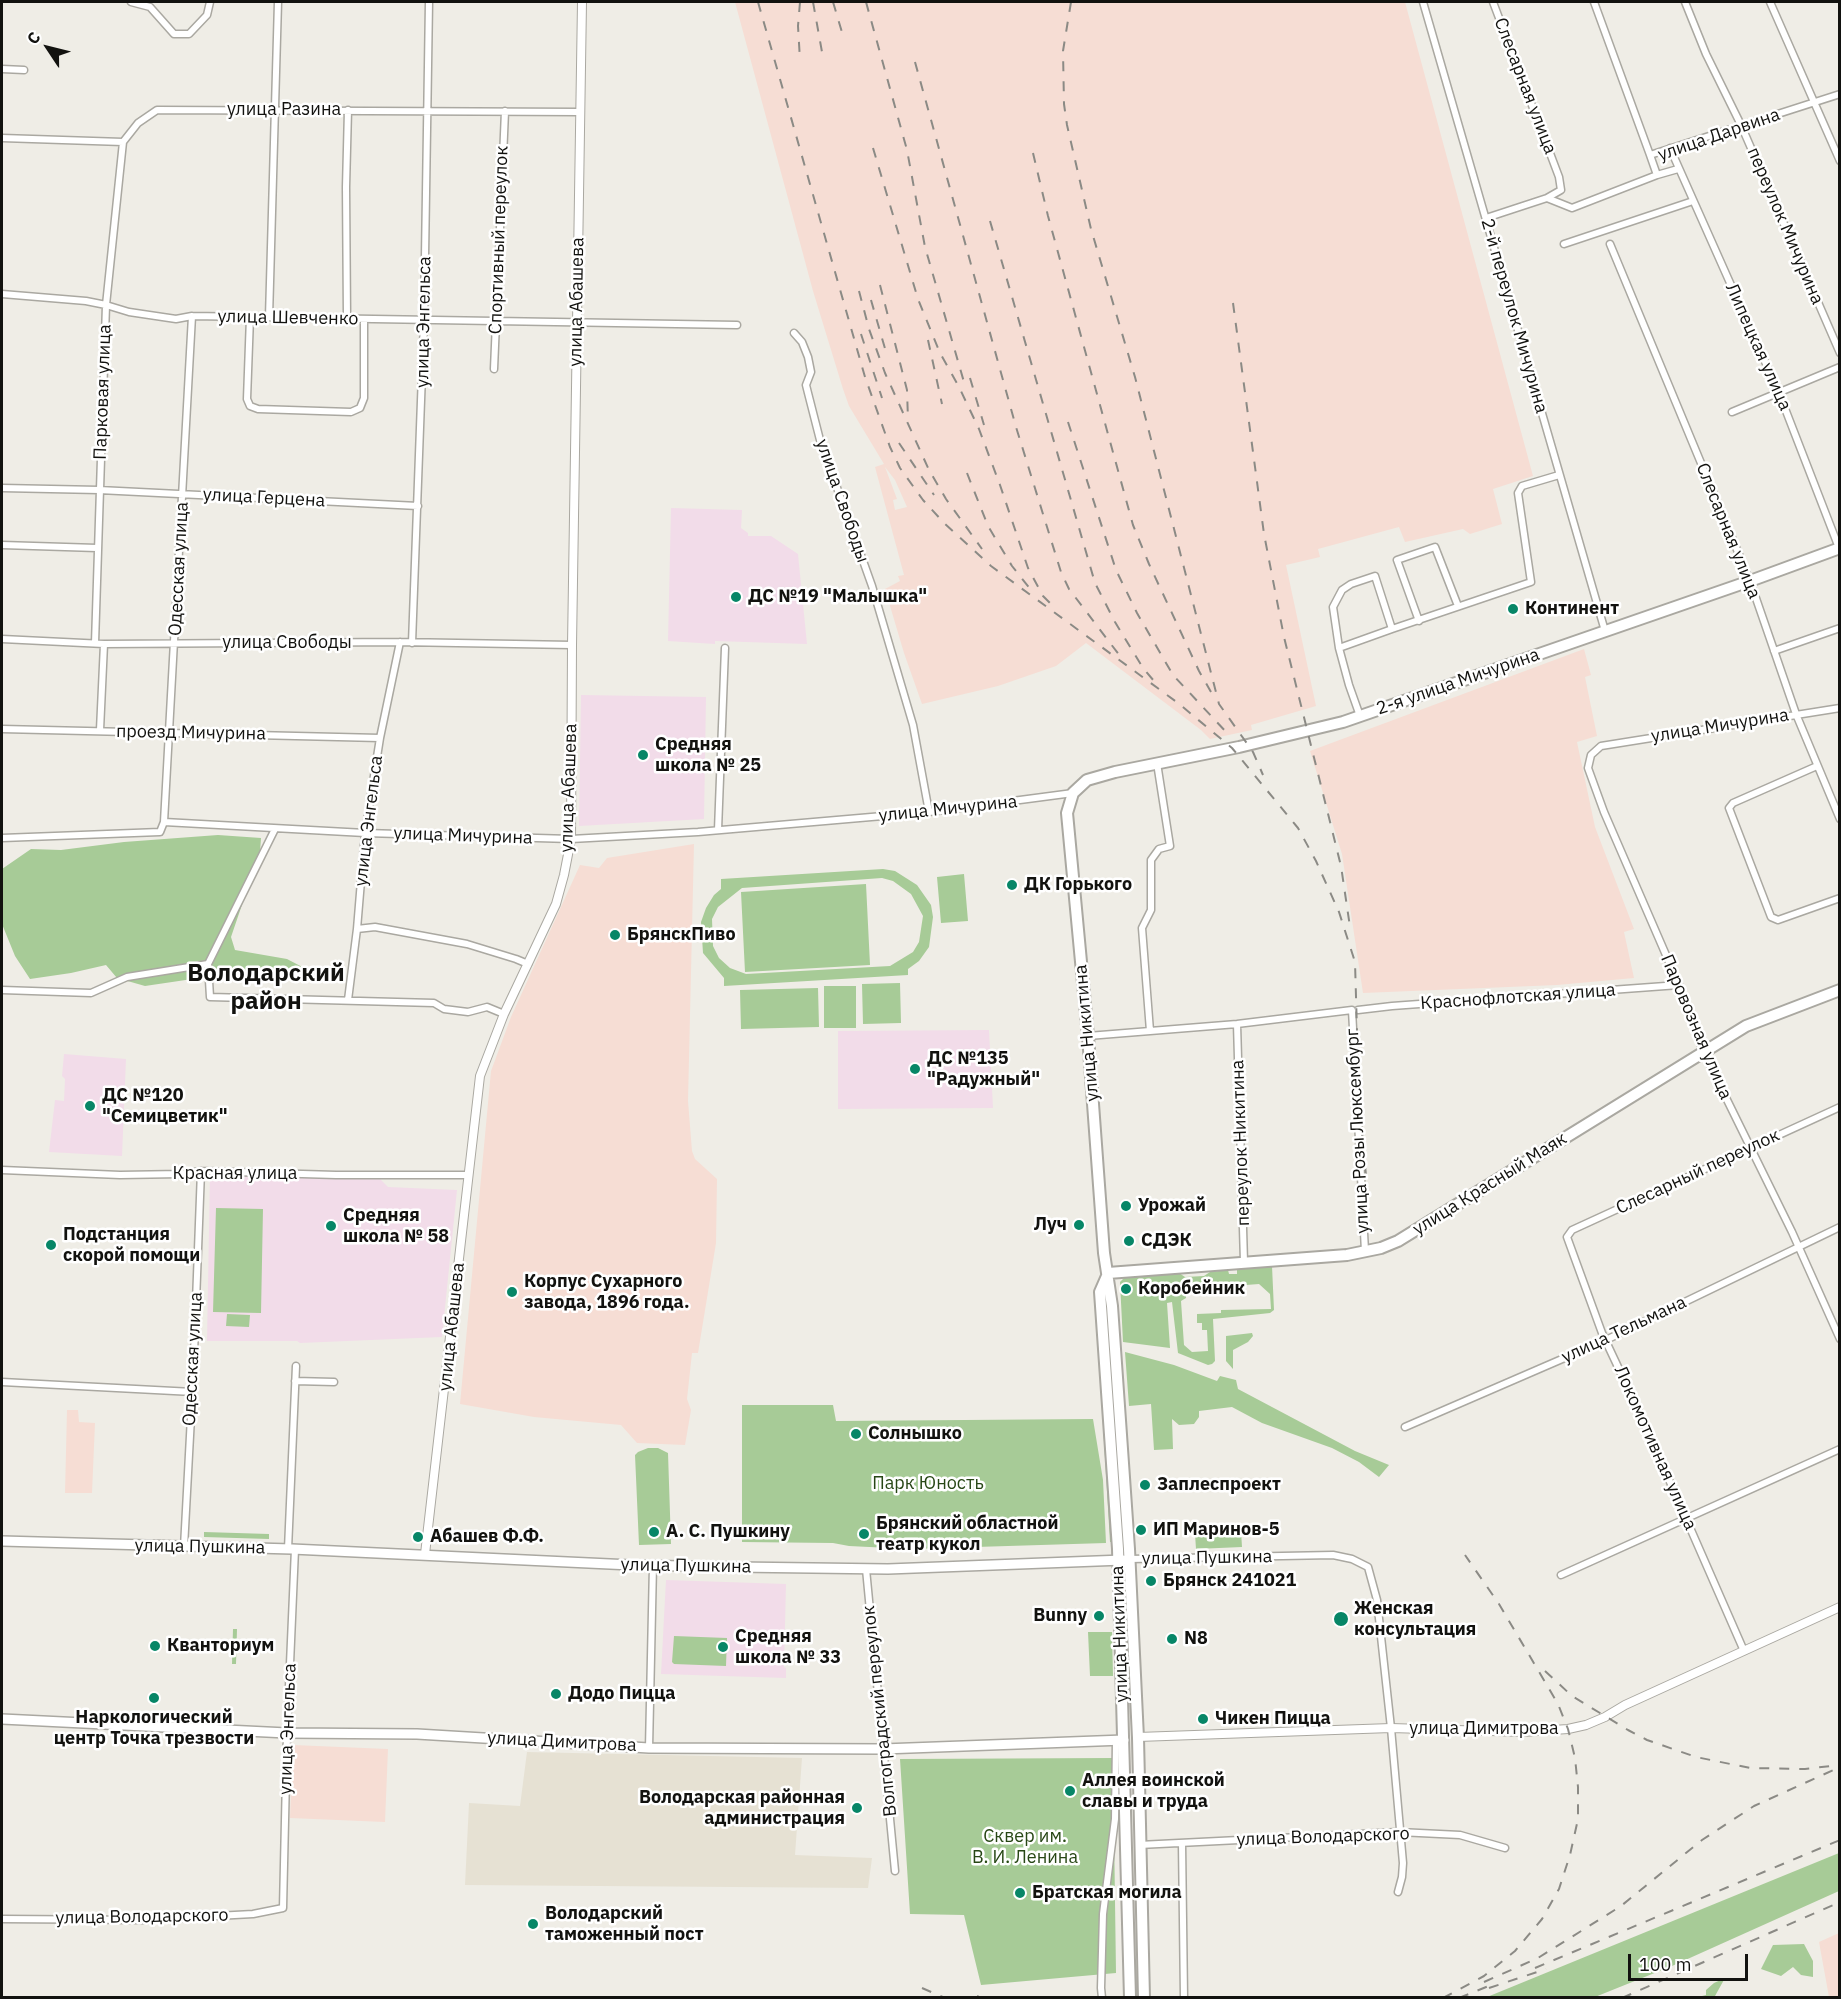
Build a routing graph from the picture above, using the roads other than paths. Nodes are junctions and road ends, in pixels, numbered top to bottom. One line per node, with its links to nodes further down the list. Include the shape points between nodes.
1 (131, 2): 2 (street, via 150,7 174,34 189,34 207,15)
2 (210, 2)
3 (278, 2): 15 (street)
4 (429, 2): 17 (street, улица Энгельса)
5 (582, 2): 19 (street, улица Абашева)
6 (1423, 2): 30 (street, 2-й переулок Мичурина)
7 (1493, 2): 28 (street, Слесарная улица, via 1559,177 1561,190)
8 (1594, 2): 24 (street)
9 (1685, 2): 20 (street, переулок Мичурина)
10 (1770, 2): 14 (street)
11 (2, 69): 12 (street)
12 (24, 70)
13 (1839, 94): 14 (street, улица Дарвина)
14 (1814, 102): 20 (street, улица Дарвина); 25 (street)
15 (276, 110): 16 (street, улица Разина); 22 (street, улица Разина, via 157,110 138,123); 37 (street)
16 (348, 110): 17 (street, улица Разина); 38 (street)
17 (428, 110): 18 (street, улица Разина); 40 (street, улица Энгельса)
18 (504, 111): 19 (street, улица Разина); 41 (street, Спортивный переулок)
19 (580, 112): 42 (street, улица Абашева)
20 (1741, 125): 23 (street, улица Дарвина); 45 (street, переулок Мичурина)
21 (2, 138): 22 (street)
22 (123, 142): 34 (street, Парковая улица)
23 (1670, 148): 24 (street, улица Дарвина); 26 (street, Липецкая улица)
24 (1650, 155): 27 (street, улица Дарвина)
25 (1839, 160)
26 (1678, 168): 27 (street); 29 (street, Липецкая улица)
27 (1657, 175): 28 (street, улица Дарвина, via 1572,208)
28 (1547, 198): 30 (street)
29 (1693, 201): 31 (street); 48 (street, Липецкая улица)
30 (1486, 218): 50 (street, 2-й переулок Мичурина)
31 (1564, 244)
32 (1610, 244): 58 (street, Слесарная улица)
33 (2, 294): 34 (street, улица Шевченко)
34 (106, 305): 35 (street, улица Шевченко, via 153,317); 52 (street, Парковая улица)
35 (192, 316): 36 (street, улица Шевченко); 53 (street, Одесская улица)
36 (250, 317): 37 (street, улица Шевченко); 39 (street, via 250,406 351,412 360,408 364,398)
37 (269, 317): 38 (street, улица Шевченко)
38 (347, 318): 39 (street, улица Шевченко)
39 (364, 319): 40 (street, улица Шевченко)
40 (424, 320): 41 (street, улица Шевченко); 54 (street, улица Энгельса)
41 (497, 322): 42 (street, улица Шевченко); 47 (street, Спортивный переулок)
42 (577, 323): 43 (street, улица Шевченко); 70 (street, улица Абашева)
43 (737, 325)
44 (794, 333): 85 (street, улица Свободы, via 802,342 811,372 806,385 820,440 872,586 914,725)
45 (1839, 353)
46 (1839, 367): 48 (street)
47 (494, 369)
48 (1779, 393): 49 (street); 57 (street, Липецкая улица)
49 (1732, 412)
50 (1559, 475): 59 (street, via 1522,486 1518,493 1531,582); 63 (street, 2-й переулок Мичурина)
51 (2, 488): 52 (street, улица Герцена)
52 (99, 490): 53 (street, улица Герцена); 56 (street, Парковая улица)
53 (183, 494): 54 (street, улица Герцена); 67 (street, Одесская улица)
54 (418, 506): 68 (street, улица Энгельса)
55 (2, 545): 56 (street)
56 (97, 548): 66 (street, Парковая улица)
57 (1839, 548): 58 (main road, 2-я улица Мичурина)
58 (1750, 581): 63 (main road, 2-я улица Мичурина); 73 (street, Слесарная улица)
59 (1458, 606): 60 (street); 60 (street, via 1435,547 1397,560)
60 (1419, 621): 62 (street)
61 (1839, 628): 73 (street)
62 (1392, 629): 72 (street); 72 (street, via 1375,576 1351,584 1342,590 1334,607)
63 (1605, 631): 76 (main road, 2-я улица Мичурина)
64 (2, 639): 66 (street, улица Свободы)
65 (400, 642): 67 (street, улица Свободы); 68 (street, улица Свободы); 80 (street, улица Энгельса)
66 (95, 643): 69 (street, улица Свободы)
67 (175, 643): 69 (street, улица Свободы); 79 (street, Одесская улица)
68 (412, 643): 70 (street, улица Свободы)
69 (104, 644): 78 (street)
70 (572, 645): 92 (street, улица Абашева)
71 (725, 648): 89 (street)
72 (1339, 648): 76 (street)
73 (1774, 651): 75 (street, Слесарная улица)
74 (1839, 708): 75 (street, улица Мичурина)
75 (1796, 714): 81 (street, улица Мичурина); 83 (street, Слесарная улица)
76 (1360, 716): 82 (main road, 2-я улица Мичурина, via 1316,730)
77 (2, 729): 78 (street, проезд Мичурина)
78 (100, 730): 79 (street, проезд Мичурина)
79 (168, 731): 80 (street, проезд Мичурина); 87 (street, Одесская улица)
80 (380, 738): 90 (street, улица Энгельса)
81 (1601, 746): 97 (street, Паровозная улица, via 1591,754 1588,768)
82 (1156, 764): 84 (main road, 2-я улица Мичурина, via 1092,778); 104 (street, via 1170,846 1159,849 1151,860 1151,910 1142,928)
83 (1817, 766): 86 (street, Слесарная улица); 93 (street, via 1729,808 1771,917 1778,920)
84 (1073, 793): 85 (street, улица Мичурина); 105 (main road, улица Никитина, via 1067,813)
85 (930, 812): 89 (street, улица Мичурина)
86 (1839, 819)
87 (164, 822): 88 (street, улица Мичурина); 91 (street, улица Мичурина, via 160,832)
88 (275, 829): 90 (street, улица Мичурина); 95 (street)
89 (718, 830): 92 (street, улица Мичурина)
90 (365, 833): 92 (street, улица Мичурина); 94 (street, улица Энгельса)
91 (2, 838)
92 (571, 839): 96 (street, улица Абашева, via 556,903)
93 (1839, 898)
94 (357, 929): 96 (street, via 375,927 467,944); 100 (street, улица Энгельса)
95 (208, 964): 98 (street, via 126,977 91,993); 100 (street, via 210,998)
96 (528, 964): 102 (street, улица Абашева)
97 (1679, 985): 101 (street, Краснофлотская улица); 106 (street, Паровозная улица)
98 (2, 990)
99 (1839, 990): 106 (main road, улица Красный Маяк, via 1746,1026)
100 (348, 1000): 102 (street, via 434,1003 444,1009 468,1012 487,1007)
101 (1355, 1010): 103 (street, Краснофлотская улица); 115 (street, улица Розы Люксембург)
102 (504, 1014): 111 (street, улица Абашева, via 480,1076)
103 (1237, 1024): 104 (street, Краснофлотская улица); 116 (street, переулок Никитина)
104 (1150, 1031): 105 (street, Краснофлотская улица)
105 (1088, 1036): 117 (main road, улица Никитина)
106 (1703, 1051): 108 (street, Паровозная улица); 115 (main road, улица Красный Маяк, via 1398,1241)
107 (1839, 1107): 108 (street, Слесарный переулок)
108 (1751, 1148): 113 (street, Слесарный переулок, via 1572,1230 1567,1237); 114 (street, Паровозная улица)
109 (2, 1170): 110 (street, Красная улица, via 120,1175)
110 (201, 1171): 111 (street, Красная улица); 124 (street, Одесская улица)
111 (468, 1175): 131 (street, улица Абашева)
112 (1839, 1227): 114 (street, улица Тельмана)
113 (1569, 1244): 119 (street, Локомотивная улица)
114 (1799, 1246): 118 (street, Паровозная улица); 119 (street, улица Тельмана)
115 (1365, 1252): 116 (main road, улица Красный Маяк)
116 (1244, 1262): 117 (main road, улица Красный Маяк)
117 (1108, 1273): 132 (main road, улица Никитина); 133 (main road, улица Никитина, via 1100,1292)
118 (1839, 1339)
119 (1606, 1340): 125 (street, улица Тельмана); 127 (street, Локомотивная улица)
120 (296, 1366): 121 (street, улица Энгельса)
121 (295, 1381): 123 (street); 130 (street, улица Энгельса)
122 (2, 1382): 124 (street)
123 (334, 1382)
124 (192, 1392): 129 (street, Одесская улица)
125 (1406, 1426)
126 (1839, 1449): 127 (street)
127 (1686, 1517): 136 (street); 138 (street, Локомотивная улица)
128 (2, 1541): 129 (main road, улица Пушкина)
129 (184, 1546): 130 (main road, улица Пушкина)
130 (291, 1549): 131 (main road, улица Пушкина); 141 (street, улица Энгельса)
131 (425, 1554): 134 (main road, улица Пушкина)
132 (1129, 1559): 133 (main road, улица Пушкина); 140 (street, улица Пушкина, via 1333,1555 1368,1567 1377,1600); 142 (main road, улица Никитина)
133 (1118, 1560): 135 (main road, улица Пушкина); 143 (main road, улица Никитина)
134 (652, 1565): 135 (main road, улица Пушкина); 144 (street)
135 (866, 1569): 145 (street, Волгоградский переулок)
136 (1561, 1575)
137 (1839, 1607): 138 (street, улица Димитрова)
138 (1744, 1651): 140 (street, улица Димитрова, via 1605,1717 1568,1729 1523,1732)
139 (2, 1719): 141 (main road, улица Димитрова)
140 (1391, 1728): 142 (street, улица Димитрова); 146 (street)
141 (287, 1733): 144 (main road, улица Димитрова, via 417,1734); 152 (street, улица Энгельса)
142 (1138, 1737): 148 (main road, улица Никитина)
143 (1120, 1740): 145 (main road, улица Димитрова); 154 (street, via 1103,1914); 155 (main road, улица Никитина)
144 (649, 1748): 145 (main road, улица Димитрова)
145 (883, 1749): 150 (street, Волгоградский переулок)
146 (1399, 1832): 147 (street, улица Володарского); 149 (street, улица Володарского, via 1460,1835); 151 (street, via 1403,1863)
147 (1182, 1843): 148 (street, улица Володарского); 157 (street)
148 (1139, 1845): 156 (main road, улица Никитина)
149 (1505, 1848)
150 (895, 1870)
151 (1398, 1892)
152 (283, 1908): 153 (street, улица Володарского, via 253,1914 143,1920)
153 (2, 1919)
154 (1102, 1998)
155 (1130, 1998)
156 (1144, 1998)
157 (1184, 1998)

